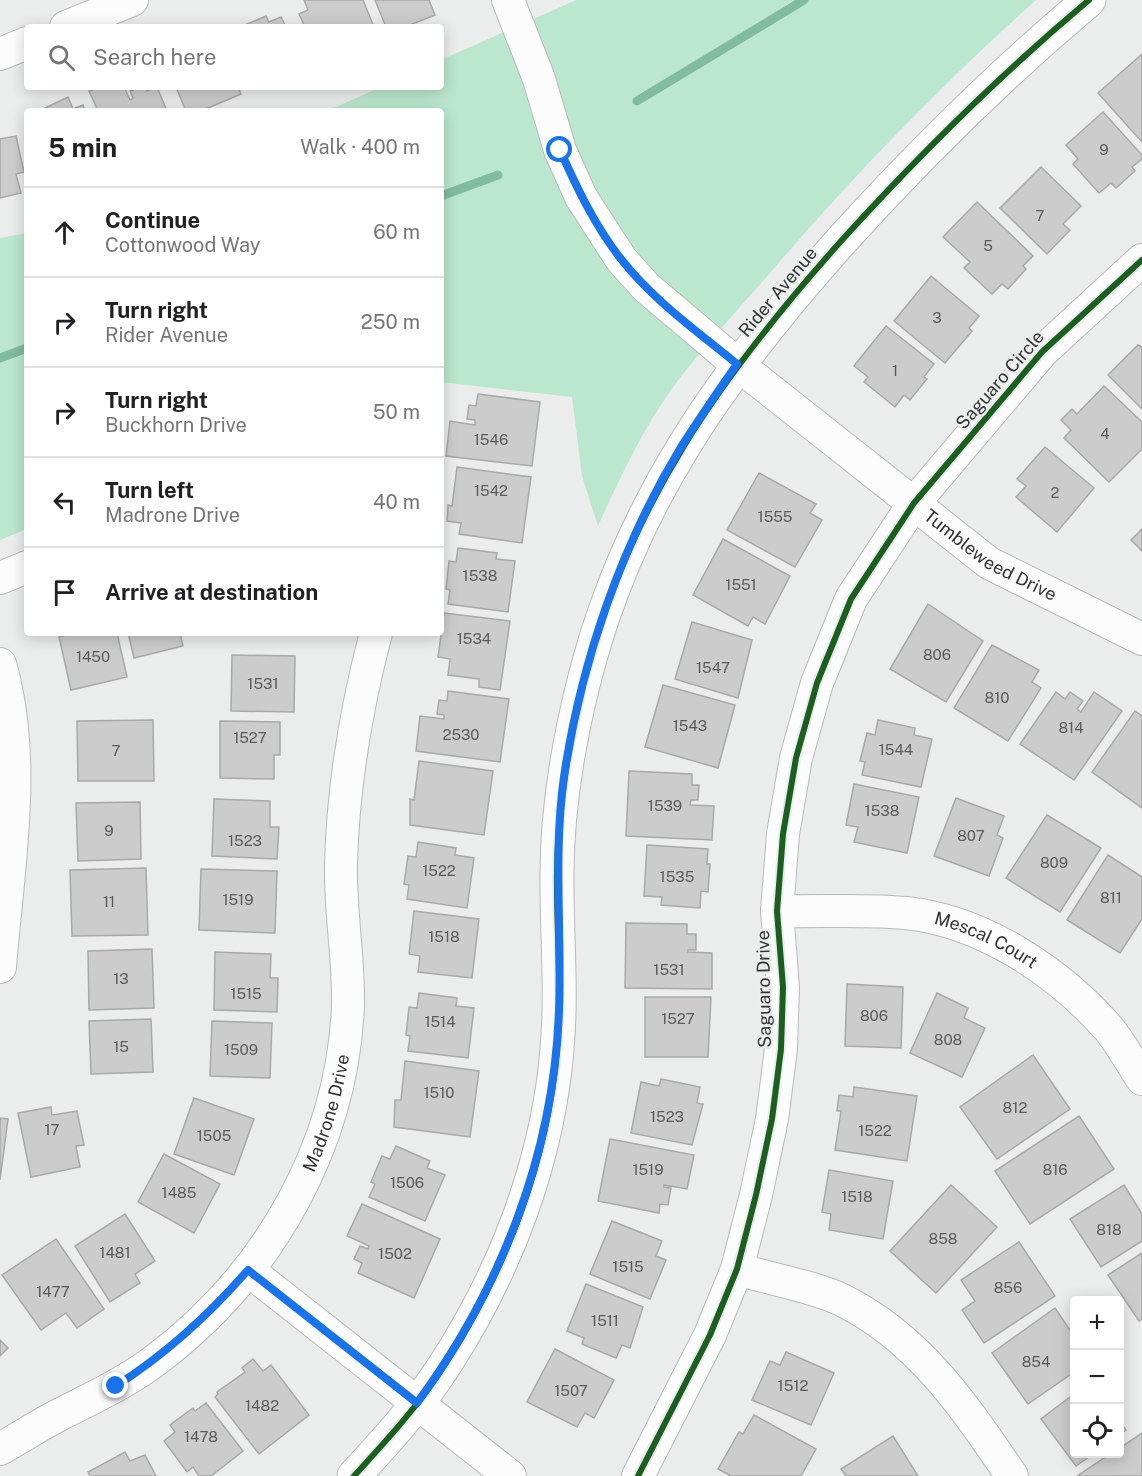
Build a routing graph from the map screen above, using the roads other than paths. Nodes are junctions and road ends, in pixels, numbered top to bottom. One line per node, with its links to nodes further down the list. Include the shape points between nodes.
1 (132, 0): 4 (street)
2 (508, 0): 8 (street, Tumbleweed Drive, via 536,70 560,150 601,230 646,287)
3 (1089, 0): 8 (street, Rider Avenue, via 977,100 887,191)
4 (73, 24)
5 (24, 44): 6 (street)
6 (0, 54)
7 (1142, 260): 9 (street, Saguaro Circle, via 1042,352)
8 (737, 364): 9 (street, Tumbleweed Drive); 20 (street, Rider Avenue, via 657,491 597,635 572,731 558,830 559,1007 549,1108 521,1212 497,1270 446,1364)
9 (914, 503): 13 (street, Tumbleweed Drive, via 989,563); 15 (street, Saguaro Drive, via 851,599 817,683 796,758 783,834)
10 (24, 568): 11 (street)
11 (0, 578)
12 (375, 636): 19 (street, Madrone Drive, via 354,725 345,809 342,917 348,1003 343,1061 314,1160 287,1214)
13 (1142, 639)
14 (0, 664): 16 (street, via 12,717 15,781)
15 (777, 911): 17 (street, Mescal Court, via 907,914 950,923 991,939 1056,977 1109,1030); 18 (street, Saguaro Drive, via 783,987 781,1049 772,1119)
16 (0, 967)
17 (1142, 1078)
18 (737, 1269): 24 (street, Saguaro Drive, via 701,1354); 25 (street, via 841,1299 887,1326 927,1361 964,1405)
19 (248, 1270): 20 (street); 21 (street, Madrone Drive, via 225,1297 156,1360)
20 (417, 1403): 22 (street, Rider Avenue); 23 (street)
21 (0, 1449)
22 (354, 1476)
23 (510, 1476)
24 (638, 1476)
25 (1012, 1476)

